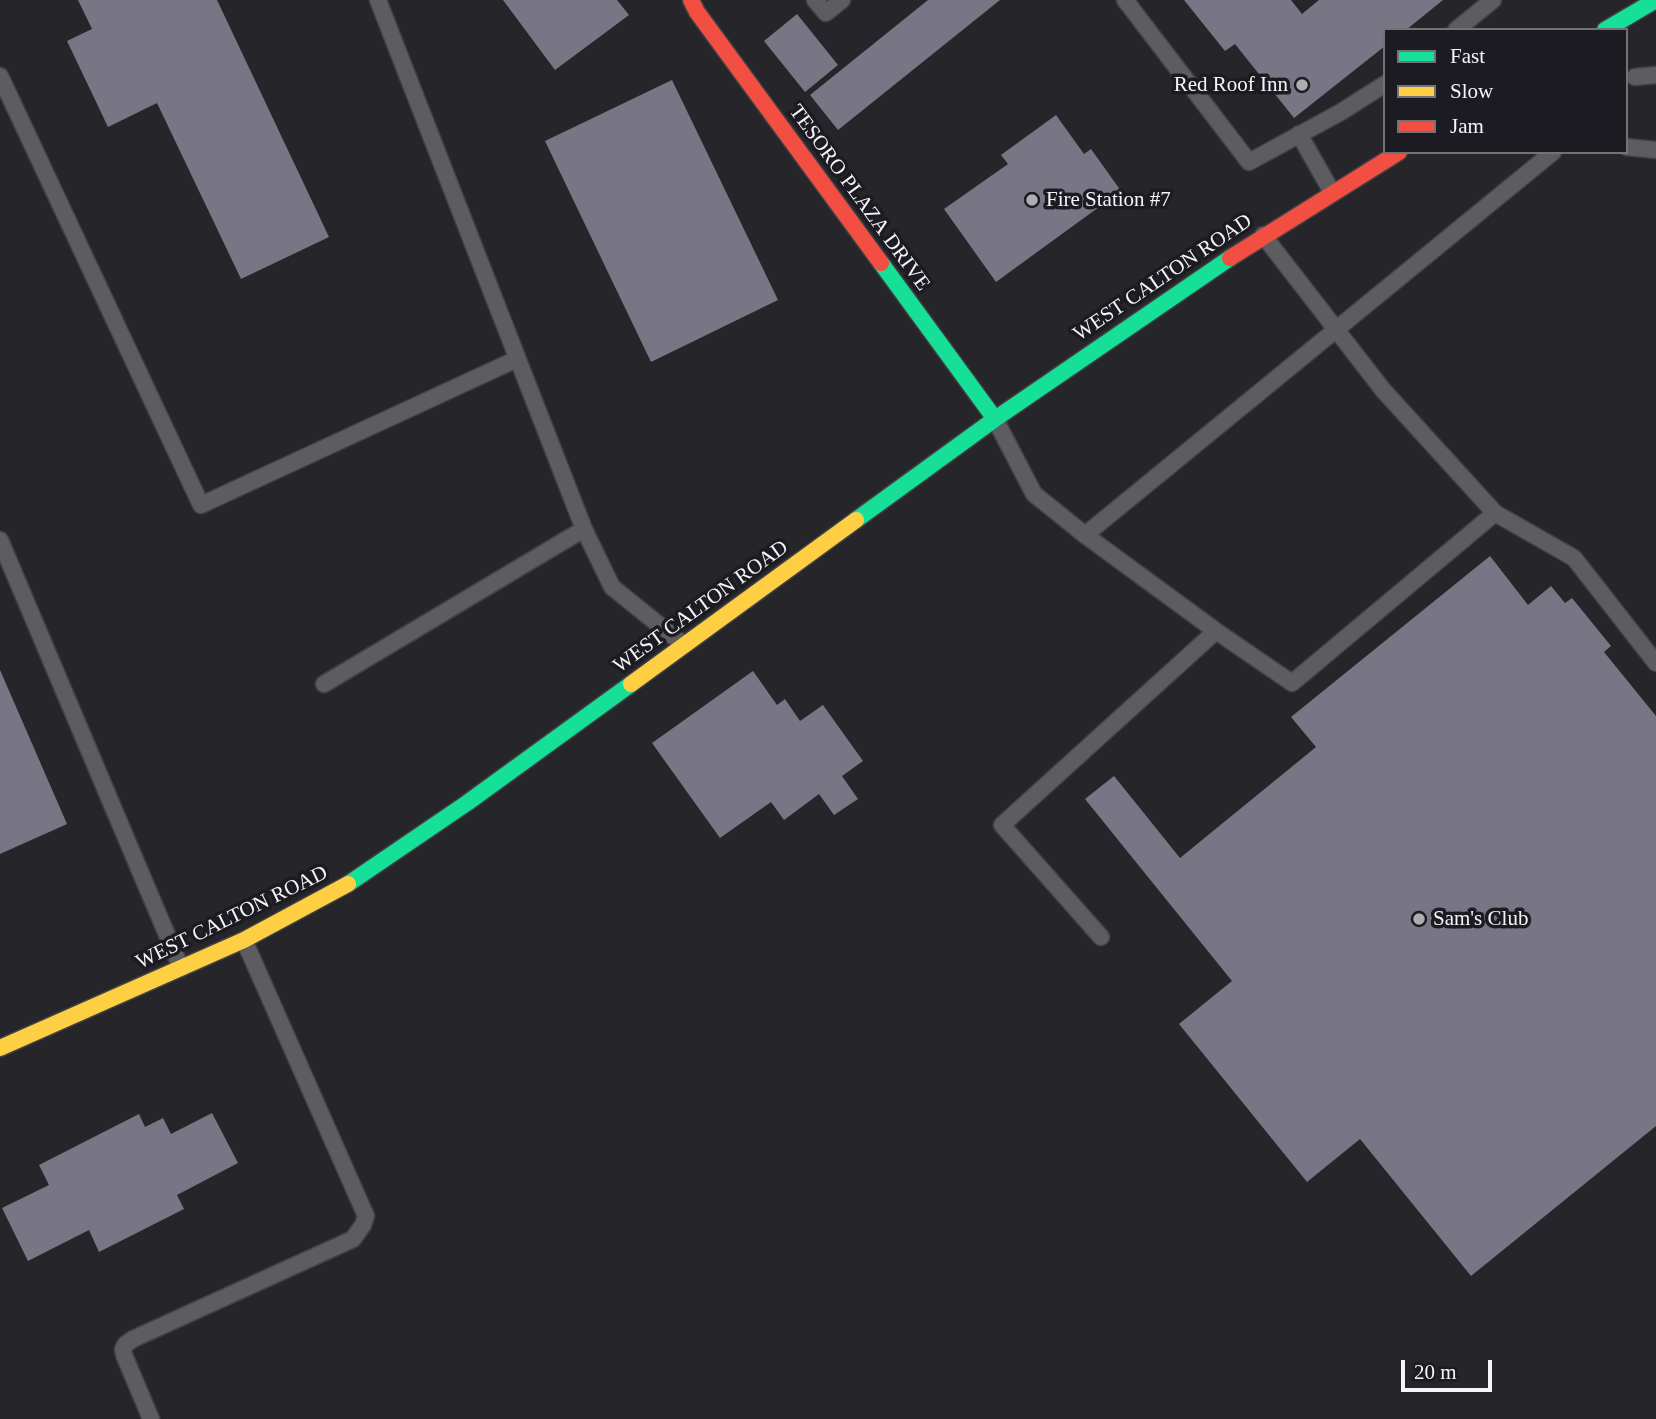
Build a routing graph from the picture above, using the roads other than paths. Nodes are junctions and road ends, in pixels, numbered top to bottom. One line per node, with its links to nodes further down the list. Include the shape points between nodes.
1 (378, 0): 22 (lane)
2 (691, 0): 23 (main road, TESORO PLAZA DRIVE)
3 (815, 0): 4 (lane, via 826,13)
4 (842, 0)
5 (1125, 0): 14 (lane, via 1250,162)
6 (1493, 0): 8 (lane)
7 (1656, 0): 9 (main road)
8 (1458, 28)
9 (1608, 28)
10 (1656, 75): 12 (lane)
11 (0, 76): 22 (lane, via 201,505)
12 (1635, 77)
13 (1383, 85): 14 (lane)
14 (1299, 134): 19 (lane)
15 (1628, 147): 16 (lane)
16 (1656, 150)
17 (1396, 154): 19 (main road, WEST CALTON ROAD)
18 (1551, 154): 21 (lane)
19 (1332, 192): 20 (main road, WEST CALTON ROAD)
20 (1263, 235): 21 (lane); 23 (main road, WEST CALTON ROAD)
21 (1335, 330): 24 (lane); 26 (lane)
22 (517, 359): 25 (lane)
23 (995, 419): 26 (lane, via 1034,494); 29 (main road, WEST CALTON ROAD)
24 (1494, 513): 28 (lane, via 1292,683); 30 (lane, via 1574,558)
25 (584, 529): 29 (lane, via 612,587); 31 (lane)
26 (1085, 535): 28 (lane)
27 (0, 540): 34 (lane)
28 (1216, 631): 32 (lane, via 1002,825)
29 (684, 645): 33 (main road, WEST CALTON ROAD, via 335,893)
30 (1656, 663)
31 (324, 684)
32 (1101, 937)
33 (244, 940): 34 (main road, WEST CALTON ROAD); 36 (lane, via 366,1216 352,1239 126,1344 124,1355)
34 (181, 968): 35 (main road, WEST CALTON ROAD)
35 (0, 1048)
36 (150, 1419)

